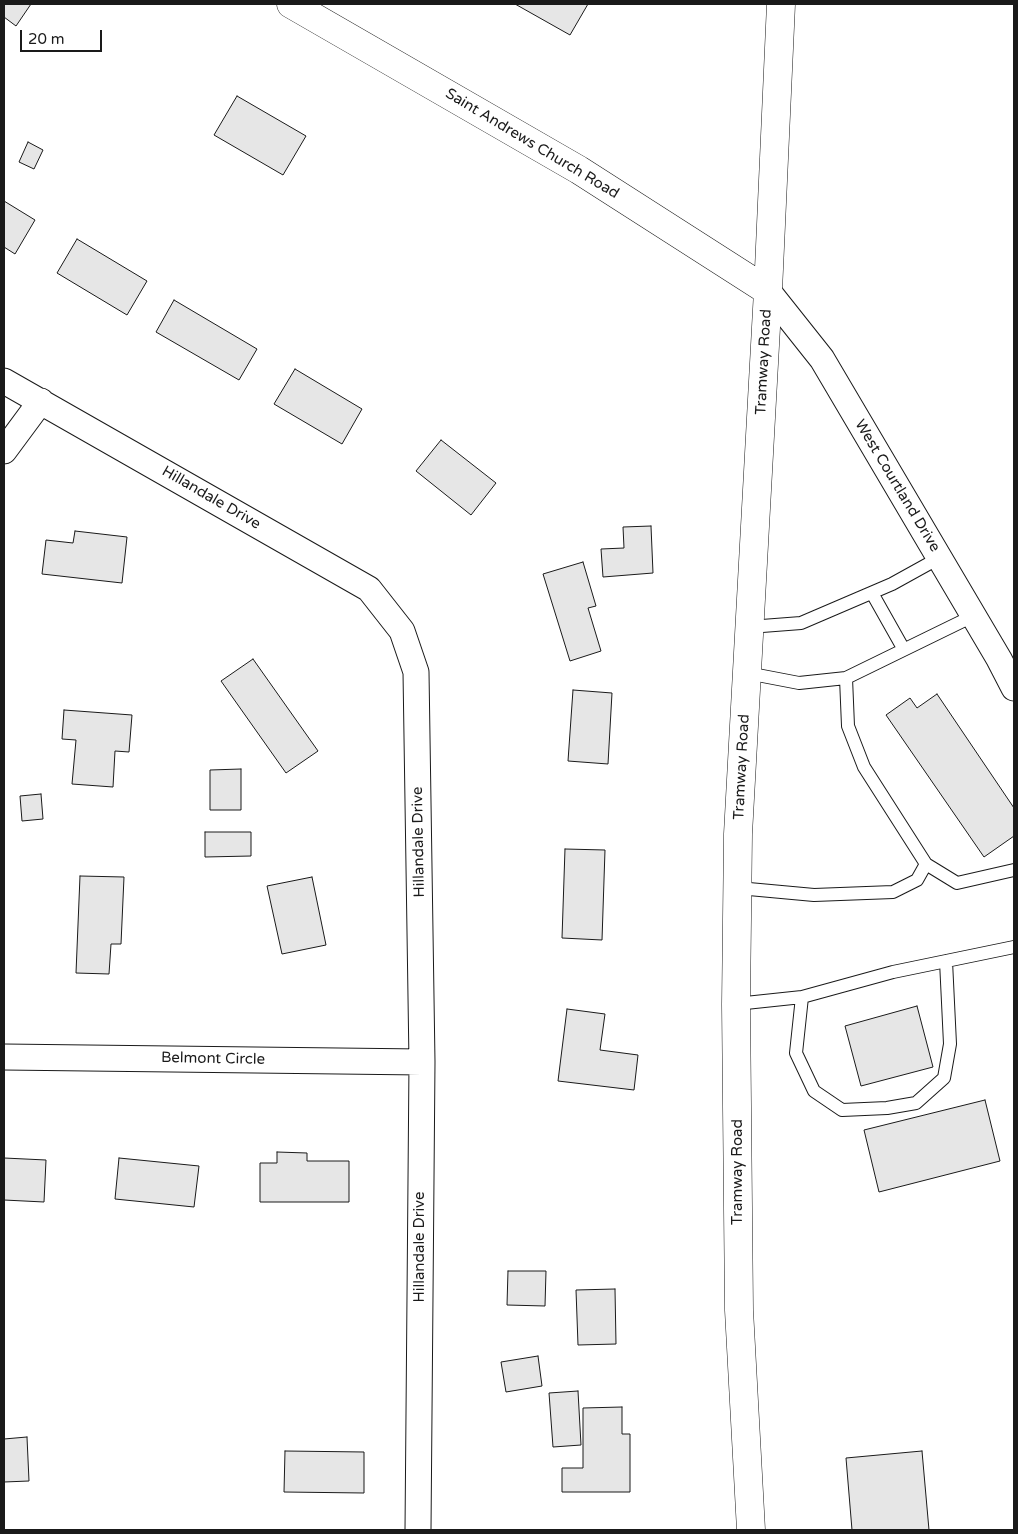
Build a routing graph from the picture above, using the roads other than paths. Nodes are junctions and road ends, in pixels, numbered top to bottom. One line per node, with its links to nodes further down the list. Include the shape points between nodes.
1 (291, 4): 3 (main road, Saint Andrews Church Road, via 579,170)
2 (780, 4): 3 (main road, Tramway Road)
3 (768, 292): 7 (street, West Courtland Drive, via 822,359); 10 (main road, Tramway Road)
4 (4, 381): 5 (street, Hillandale Drive)
5 (41, 401): 6 (street); 23 (street, Hillandale Drive, via 369,589 402,631 416,672)
6 (4, 451)
7 (940, 558): 8 (lane); 9 (street, West Courtland Drive)
8 (872, 593): 10 (lane, via 801,623); 11 (lane)
9 (973, 616): 11 (lane); 14 (street, West Courtland Drive)
10 (749, 627): 12 (main road, Tramway Road)
11 (903, 648): 13 (lane)
12 (747, 673): 13 (lane, via 799,683); 17 (main road, Tramway Road)
13 (846, 678): 15 (lane, via 848,726 864,767)
14 (1014, 688)
15 (926, 864): 16 (lane, via 957,883); 17 (lane, via 917,880 893,892 814,895)
16 (1014, 870)
17 (738, 888): 21 (main road, Tramway Road)
18 (1014, 947): 19 (lane)
19 (946, 961): 20 (lane); 20 (lane, via 950,1044 944,1078 916,1103 842,1110 814,1091 796,1053)
20 (802, 997): 21 (lane)
21 (736, 1004): 25 (main road, Tramway Road, via 739,1310)
22 (4, 1057): 23 (street, Belmont Circle)
23 (422, 1062): 24 (street, Hillandale Drive)
24 (418, 1530)
25 (751, 1530)

